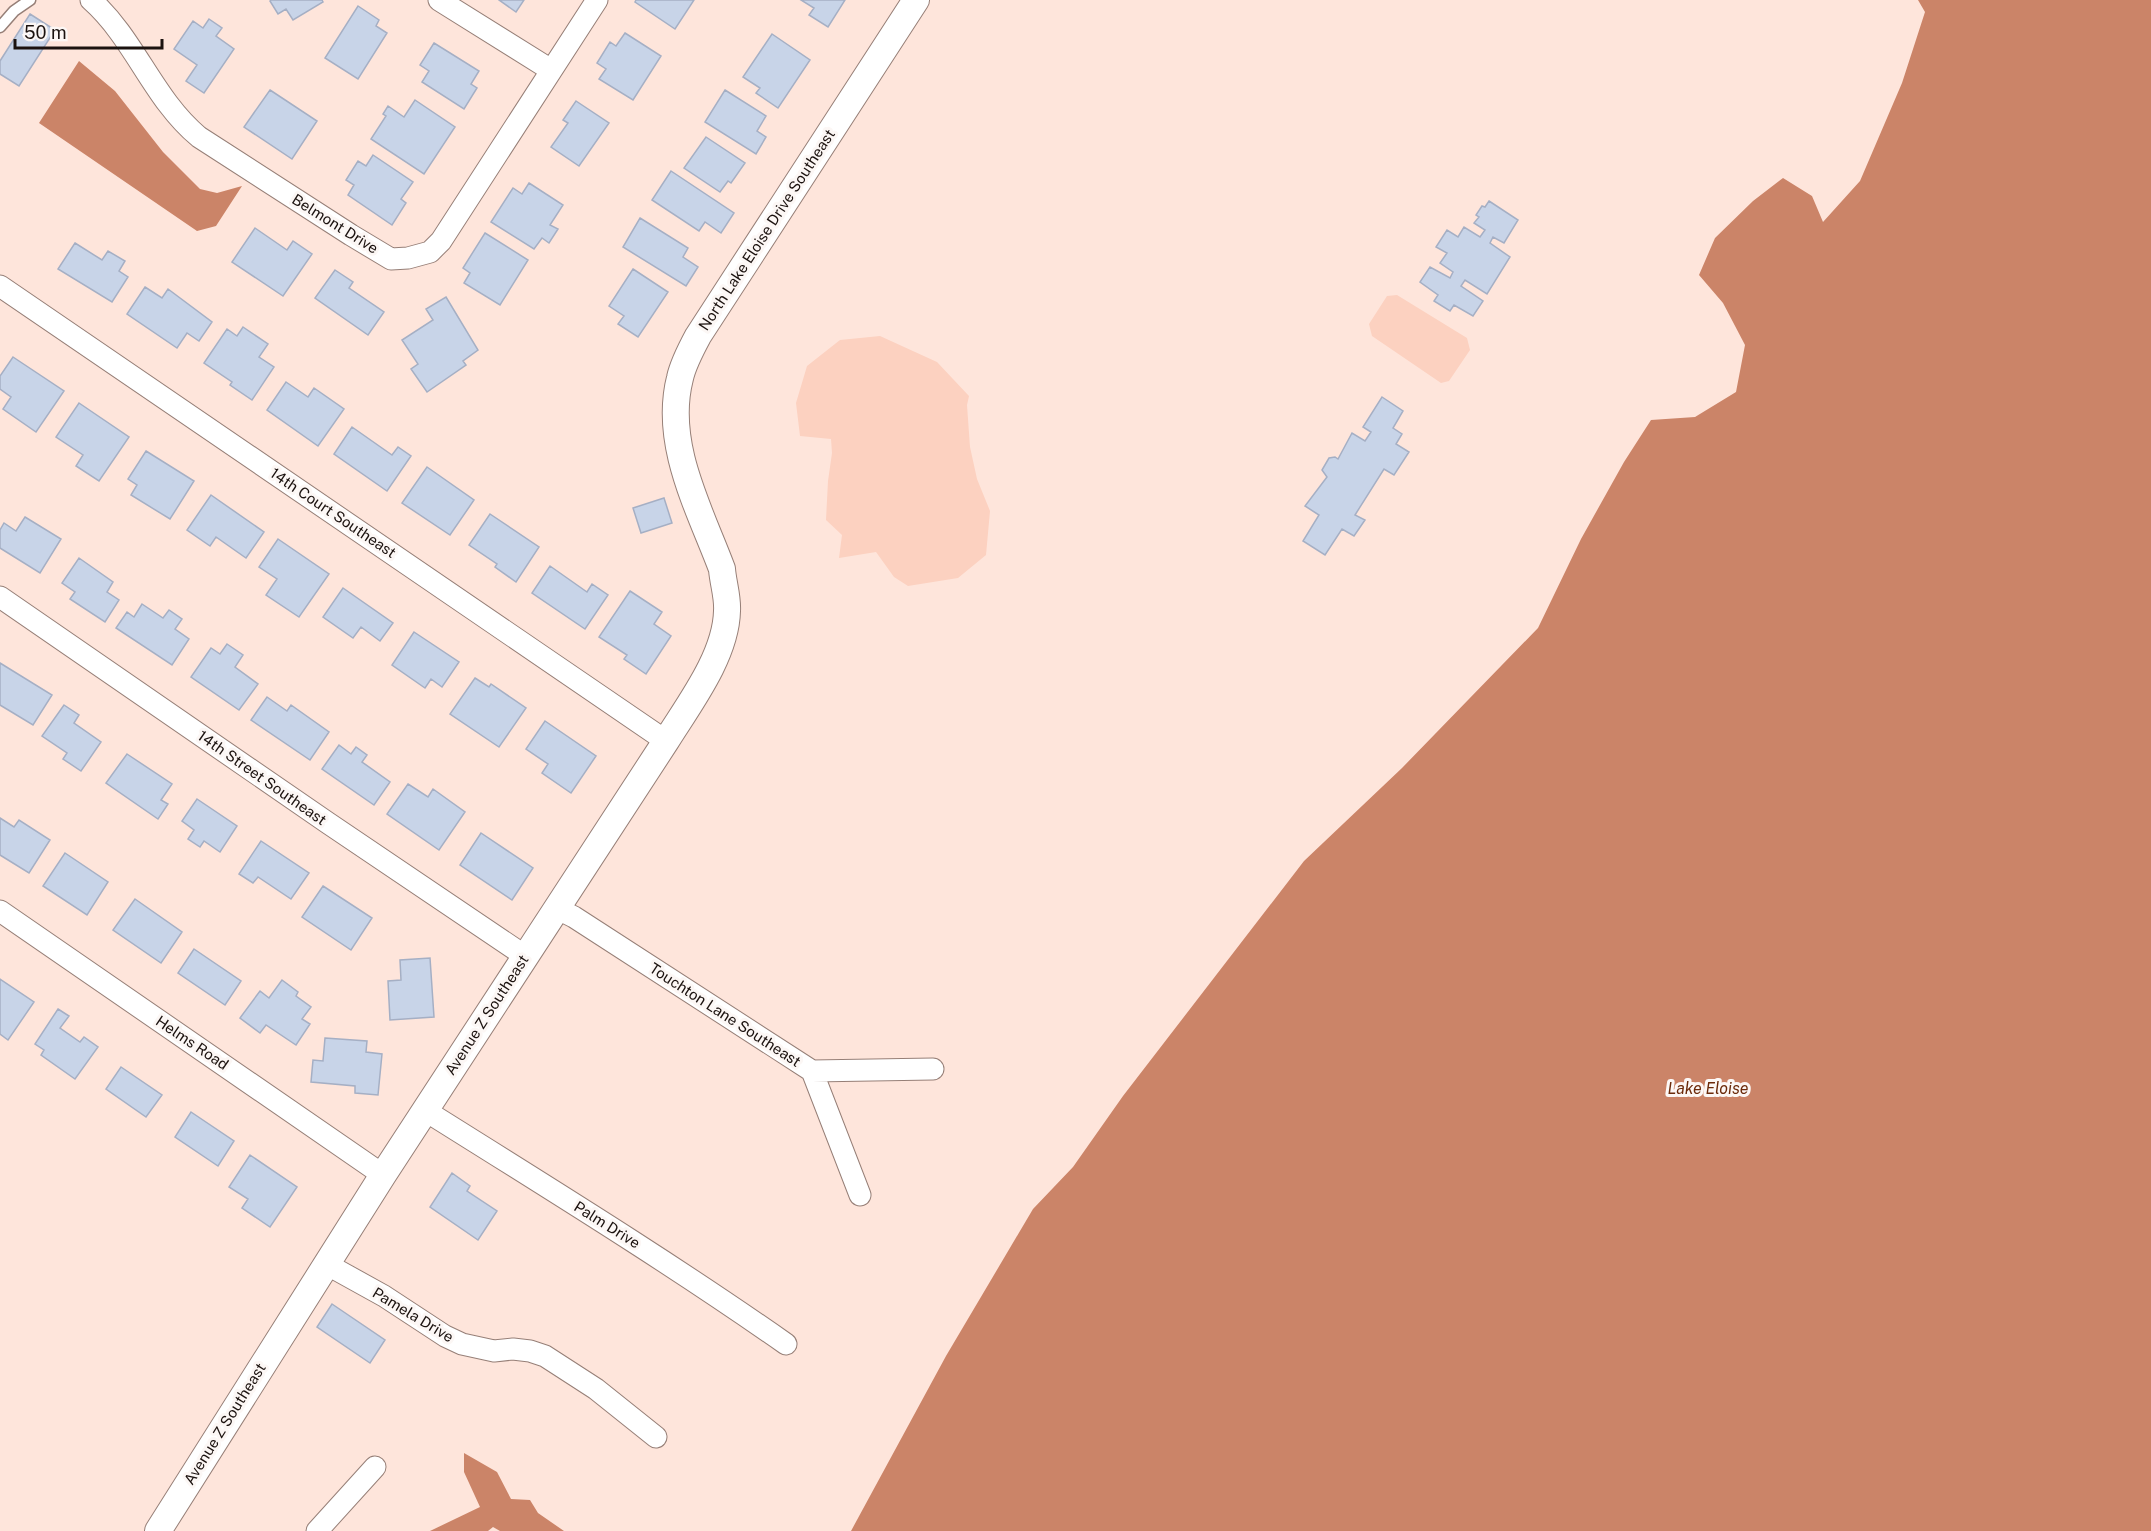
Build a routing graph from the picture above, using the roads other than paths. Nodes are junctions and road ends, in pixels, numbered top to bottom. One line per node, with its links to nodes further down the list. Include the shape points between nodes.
1 (30, 0): 6 (lane)
2 (91, 0): 7 (street, Belmont Drive, via 120,32 185,126 391,259 430,252 441,241)
3 (439, 0): 7 (street)
4 (597, 0): 7 (street, Belmont Drive)
5 (916, 0): 9 (street, North Lake Eloise Drive Southeast, via 691,350 680,378 675,412 678,448)
6 (0, 27)
7 (551, 70)
8 (0, 286): 11 (street, 14th Court Southeast)
9 (688, 477): 11 (street, Avenue Z Southeast, via 722,569 728,609 716,656)
10 (0, 597): 14 (street, 14th Street Southeast)
11 (666, 741): 12 (street, Avenue Z Southeast)
12 (556, 908): 14 (street, Avenue Z Southeast); 16 (street, Touchton Lane Southeast)
13 (0, 911): 18 (street, Helms Road)
14 (525, 956): 17 (street, Avenue Z Southeast)
15 (933, 1069): 16 (street)
16 (812, 1071): 19 (street, Touchton Lane Southeast)
17 (426, 1111): 18 (street, Avenue Z Southeast); 21 (street, Palm Drive)
18 (383, 1175): 20 (street, Avenue Z Southeast)
19 (860, 1195)
20 (328, 1265): 22 (street, Pamela Drive, via 462,1344 545,1356 596,1389); 24 (street, Avenue Z Southeast)
21 (786, 1344)
22 (656, 1437)
23 (375, 1467): 25 (street)
24 (158, 1531)
25 (317, 1531)

